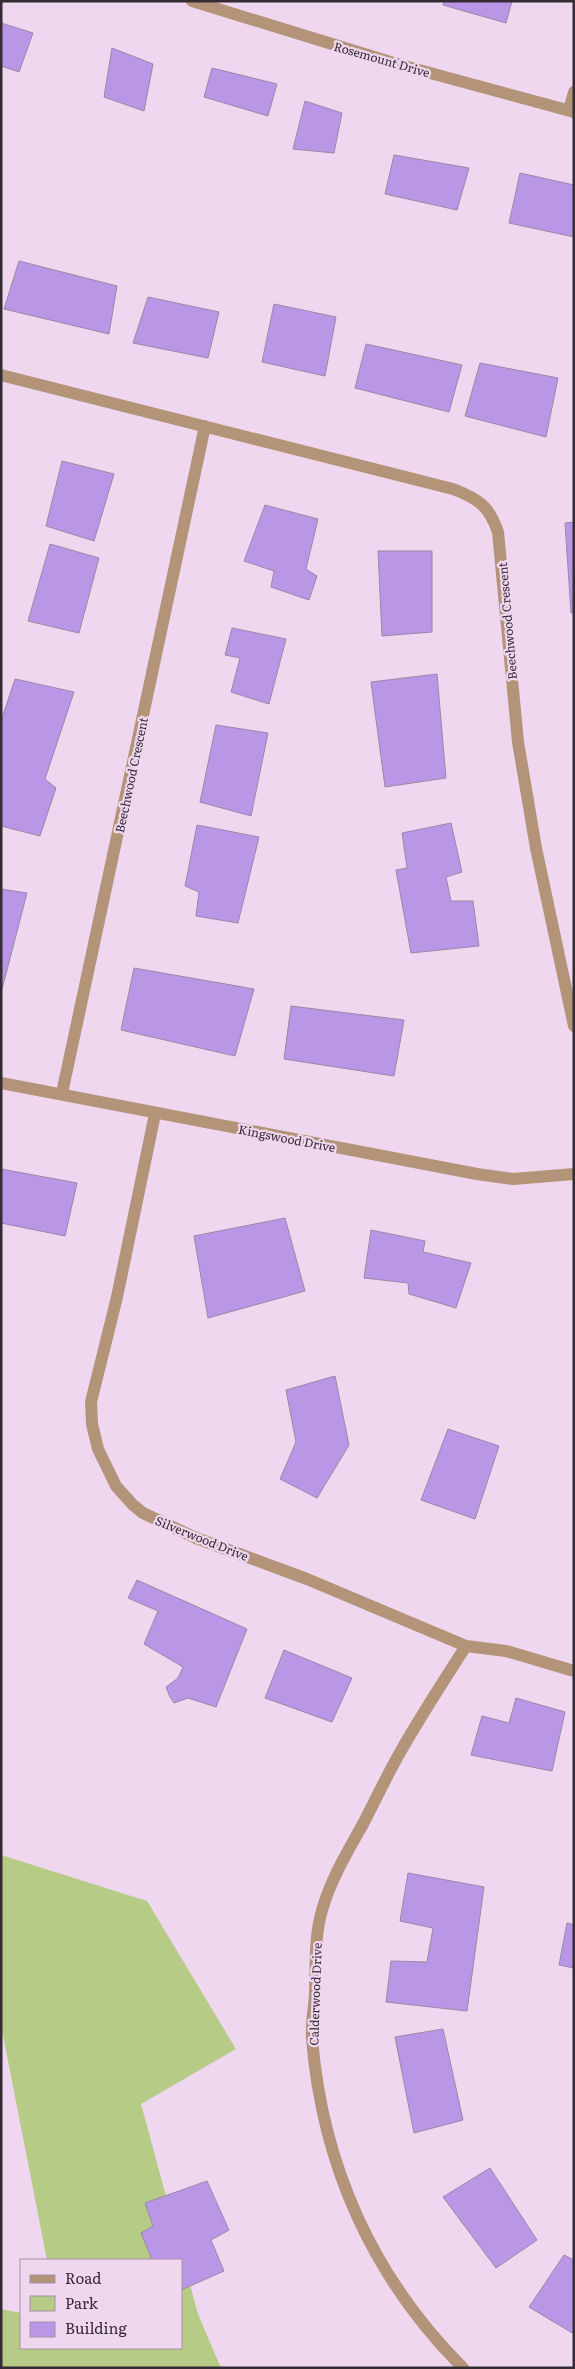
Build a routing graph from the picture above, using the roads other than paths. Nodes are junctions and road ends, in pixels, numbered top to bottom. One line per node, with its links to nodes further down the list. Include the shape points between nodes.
1 (196, 2): 3 (street, Rosemount Drive, via 397,64)
2 (574, 92): 3 (street)
3 (571, 111)
4 (1, 375): 5 (street, Beechwood Crescent)
5 (205, 426): 6 (street, Beechwood Crescent, via 453,489 479,501 489,510 498,532 518,742 536,848); 8 (street, Beechwood Crescent)
6 (574, 1026)
7 (1, 1083): 8 (street, Kingswood Drive)
8 (62, 1093): 9 (street, Kingswood Drive)
9 (155, 1114): 10 (street, Kingswood Drive, via 477,1174 513,1179); 11 (street, Silverwood Drive, via 92,1402 92,1424 98,1449 116,1486 143,1513 196,1538 307,1579)
10 (574, 1174)
11 (466, 1646): 12 (street, Silverwood Drive, via 506,1651); 13 (street, Calderwood Drive, via 401,1749 341,1862 323,1907 316,1942 312,2036 318,2087 330,2142 345,2190 367,2240 413,2312)
12 (574, 1671)
13 (463, 2368)

